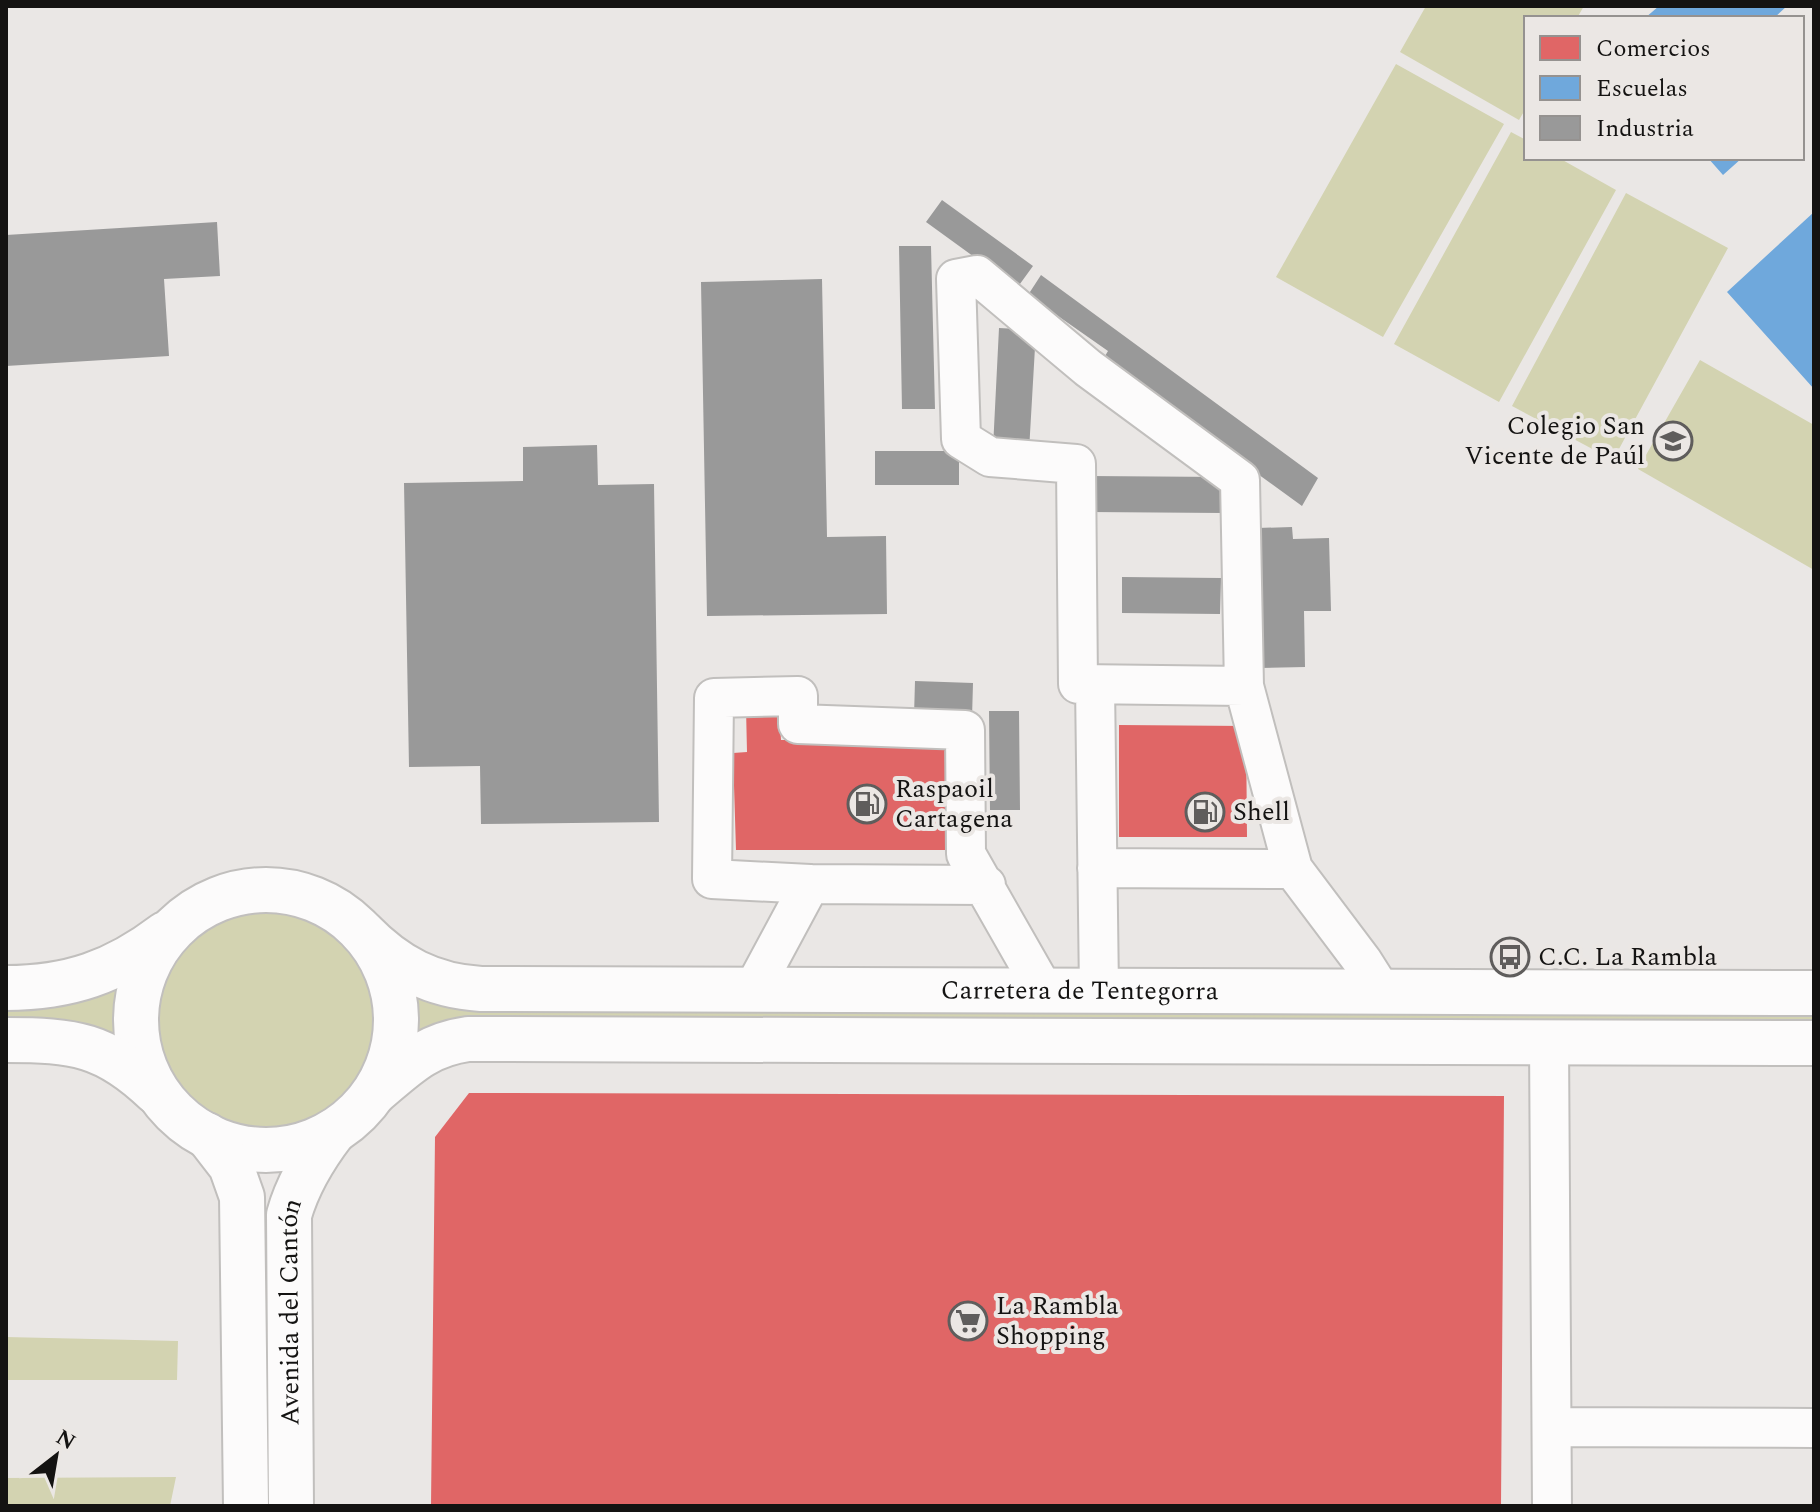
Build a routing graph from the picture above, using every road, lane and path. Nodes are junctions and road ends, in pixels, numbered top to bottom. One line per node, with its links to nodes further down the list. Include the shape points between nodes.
1 (1095, 685): 2 (lane); 2 (lane, via 1078,684 1076,464 990,457 961,439 956,279 977,275 1088,368 1240,480); 3 (lane)
2 (1244, 686): 4 (lane)
3 (1097, 868): 4 (lane); 11 (lane)
4 (1293, 869): 13 (lane)
5 (810, 884): 6 (lane); 6 (lane, via 712,879 714,698 798,696 798,724 965,730 966,854); 10 (lane)
6 (986, 885): 12 (lane)
7 (173, 928): 8 (main road, via 217,899 269,890 320,902); 9 (main road, via 103,972 63,984); 19 (main road, via 150,960 136,1010 139,1050)
8 (362, 932): 10 (main road, Carretera de Tentegorra, via 402,966 454,987); 18 (main road, via 388,974 396,1011 394,1047)
9 (6, 988)
10 (753, 990): 12 (main road, Carretera de Tentegorra)
11 (1099, 990): 12 (main road, Carretera de Tentegorra); 13 (main road, Carretera de Tentegorra)
12 (1044, 991)
13 (1382, 992): 14 (main road, Carretera de Tentegorra)
14 (1814, 993)
15 (6, 1040): 19 (main road, via 68,1042 106,1054)
16 (1549, 1042): 17 (main road, Carretera de Tentegorra); 18 (main road, Carretera de Tentegorra, via 468,1039 419,1055); 22 (lane)
17 (1814, 1043)
18 (375, 1092): 20 (main road)
19 (161, 1096): 21 (main road, via 177,1115)
20 (334, 1131): 21 (main road, via 301,1145 265,1150); 25 (main road, Avenida del Cantón, via 310,1164 289,1215)
21 (207, 1135): 24 (main road, Avenida del Cantón, via 231,1166 242,1197)
22 (1552, 1427): 23 (lane); 26 (lane)
23 (1814, 1428)
24 (246, 1506)
25 (291, 1506)
26 (1552, 1506)

